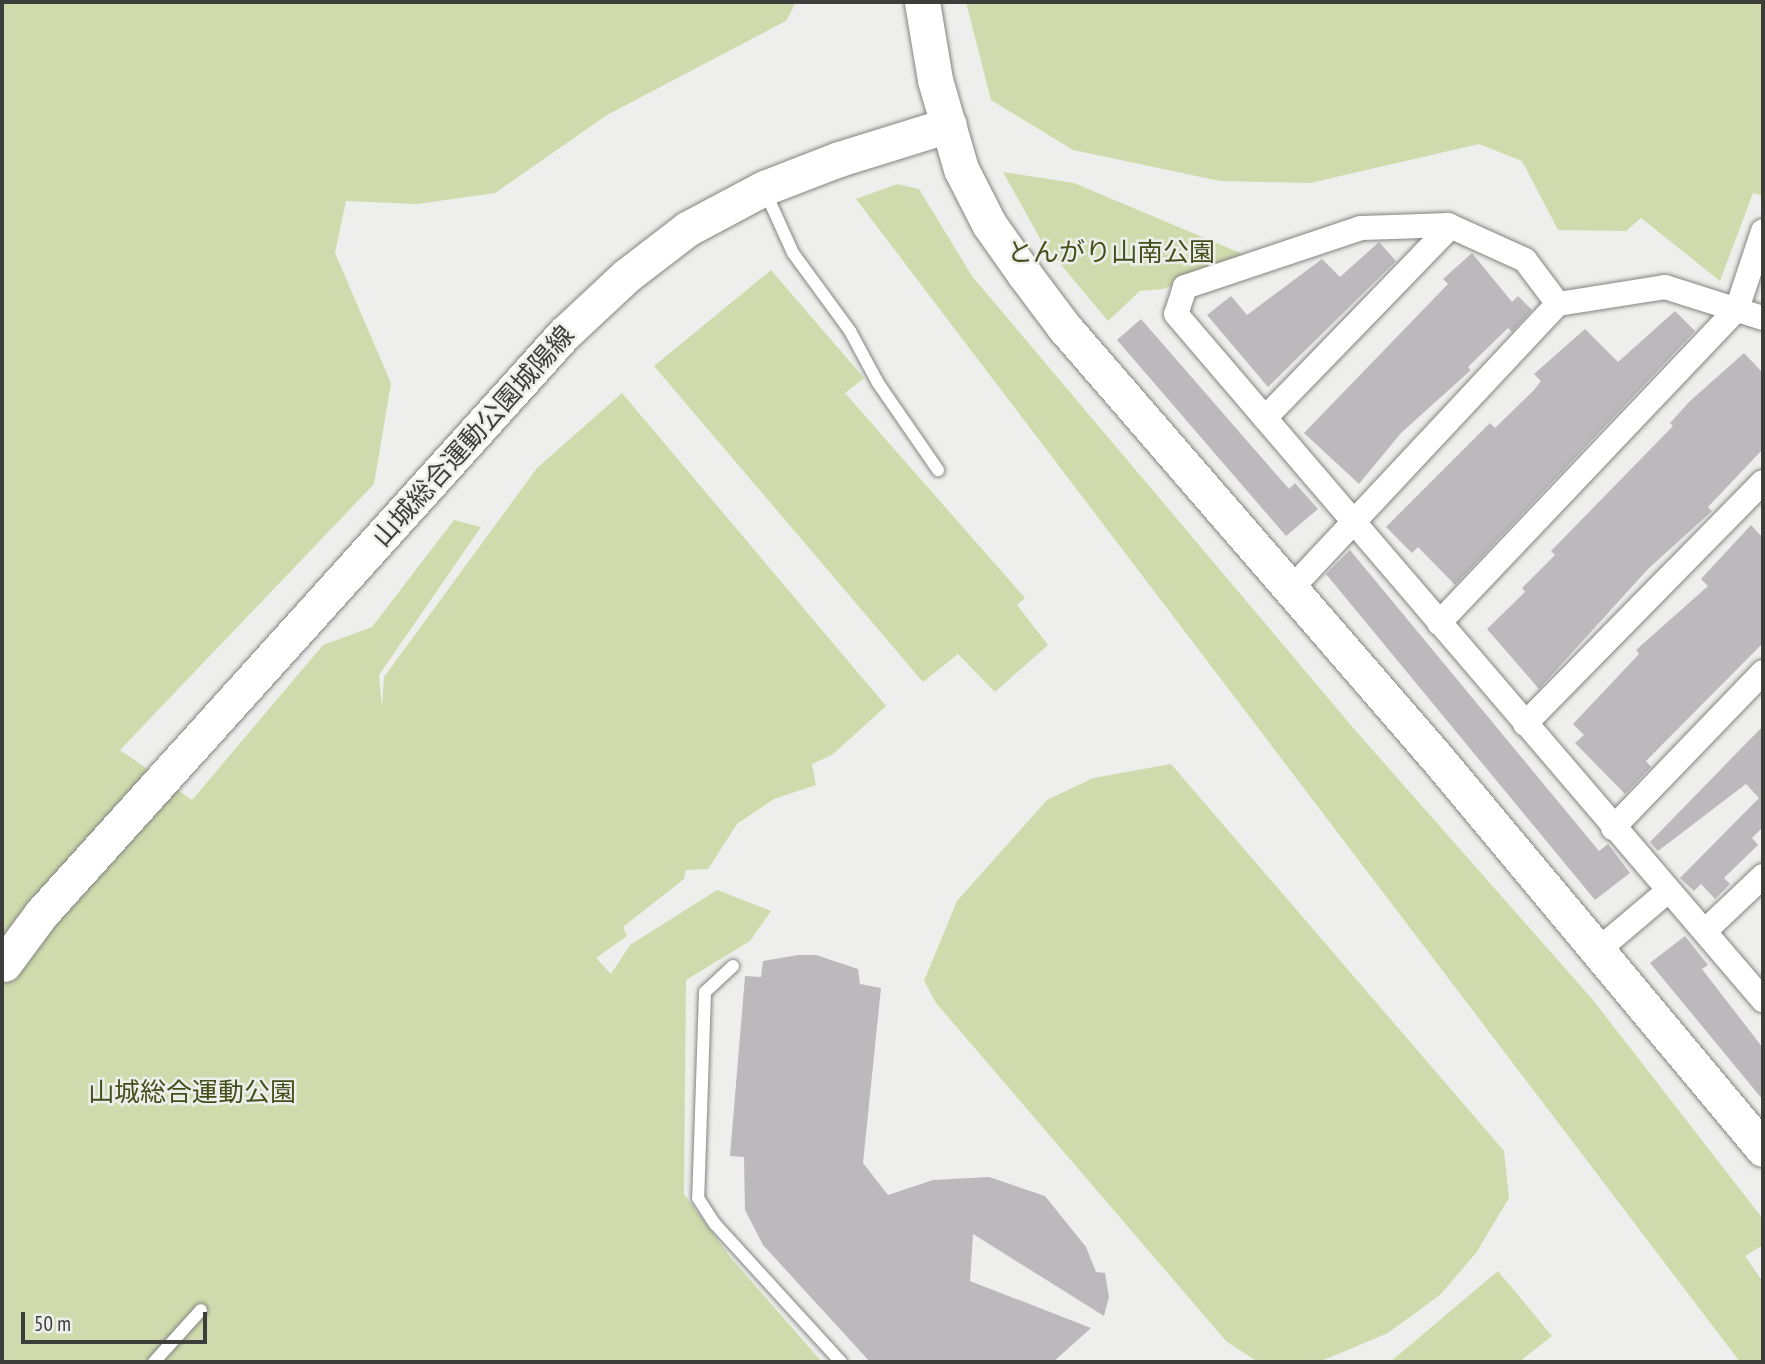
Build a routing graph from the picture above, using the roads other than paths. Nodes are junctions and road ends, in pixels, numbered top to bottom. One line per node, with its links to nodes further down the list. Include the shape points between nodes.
1 (922, 2): 2 (main road)
2 (948, 125): 3 (main road, 山城総合運動公園城陽線); 13 (main road, via 961,169 983,213 1025,275 1064,327)
3 (764, 188): 10 (lane, via 793,253 850,331 878,383); 23 (main road, 山城総合運動公園城陽線, via 687,229 626,276 564,334 41,914)
4 (1451, 226): 6 (street, via 1525,260); 9 (street); 9 (street, via 1361,228 1185,287 1176,314)
5 (1763, 231): 7 (street)
6 (1558, 304): 7 (street, via 1665,287); 12 (street)
7 (1737, 309): 8 (street); 14 (street)
8 (1763, 318)
9 (1265, 418): 12 (street)
10 (938, 470)
11 (1763, 482): 16 (street)
12 (1353, 522): 13 (street); 14 (street)
13 (1290, 590): 21 (main road)
14 (1439, 623): 16 (street)
15 (1763, 672): 17 (street)
16 (1525, 724): 17 (street)
17 (1614, 828): 19 (street)
18 (1763, 876): 20 (street)
19 (1668, 891): 20 (street); 21 (street)
20 (1705, 932): 24 (street)
21 (1597, 951): 25 (main road)
22 (733, 966): 28 (lane, via 705,992 698,1198 715,1224)
23 (2, 967)
24 (1763, 1000)
25 (1763, 1149)
26 (201, 1310): 27 (lane)
27 (154, 1362)
28 (841, 1362)

